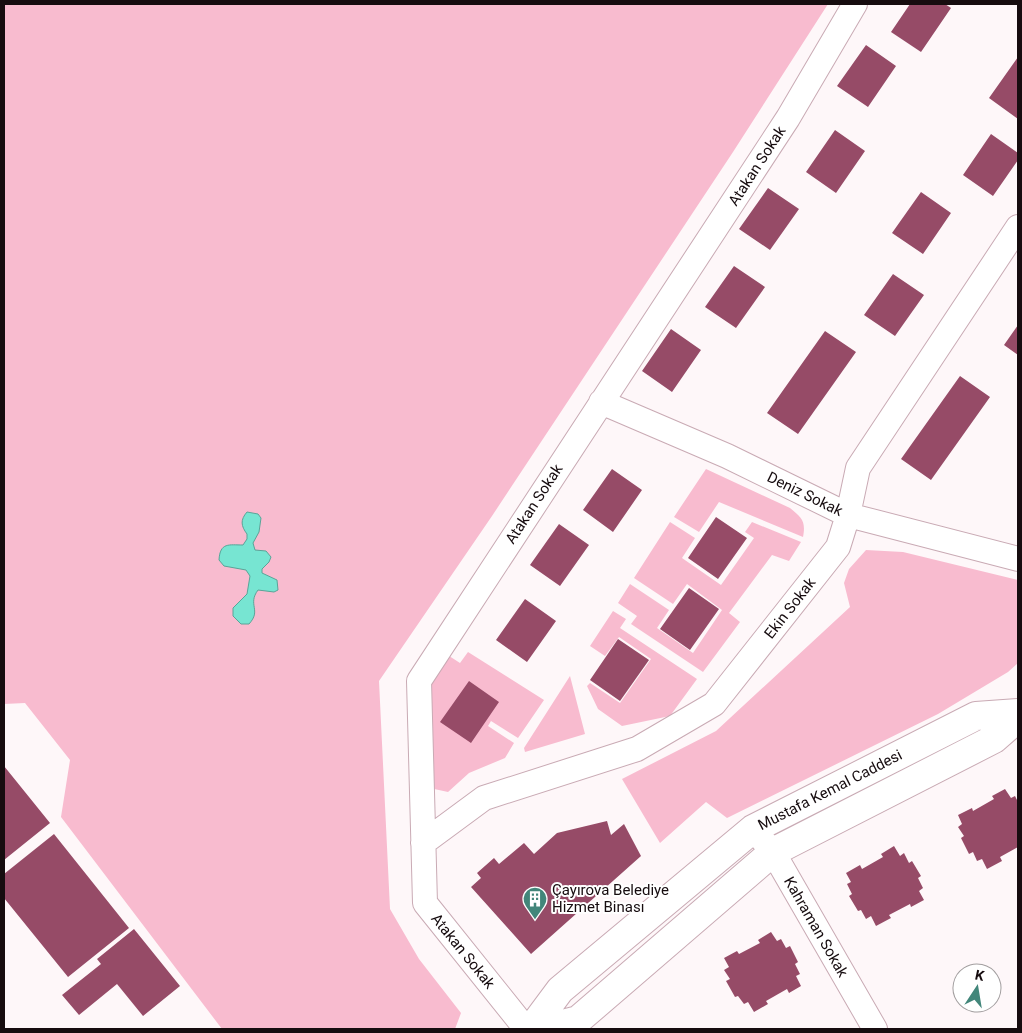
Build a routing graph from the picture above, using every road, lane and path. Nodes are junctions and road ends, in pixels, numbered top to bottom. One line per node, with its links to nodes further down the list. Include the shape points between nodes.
1 (855, 4): 3 (street, Atakan Sokak, via 788,118)
2 (1018, 227): 4 (street, Ekin Sokak, via 858,468)
3 (601, 402): 4 (street, Deniz Sokak, via 727,456); 9 (street, Atakan Sokak, via 419,680)
4 (848, 515): 5 (street, Deniz Sokak); 9 (street, Ekin Sokak, via 838,547 714,704 637,749 484,798)
5 (1018, 559)
6 (1018, 713): 8 (street, Mustafa Kemal Caddesi, via 976,716)
7 (1018, 718): 10 (street, Mustafa Kemal Caddesi, via 994,739)
8 (753, 829): 10 (street, Kahraman Sokak); 12 (street, Mustafa Kemal Caddesi, via 560,990)
9 (423, 844): 11 (street, Atakan Sokak, via 425,903)
10 (773, 852): 13 (street, Mustafa Kemal Caddesi, via 578,1020); 14 (street, Kahraman Sokak)
11 (526, 1029)
12 (531, 1029)
13 (543, 1029)
14 (875, 1029)

